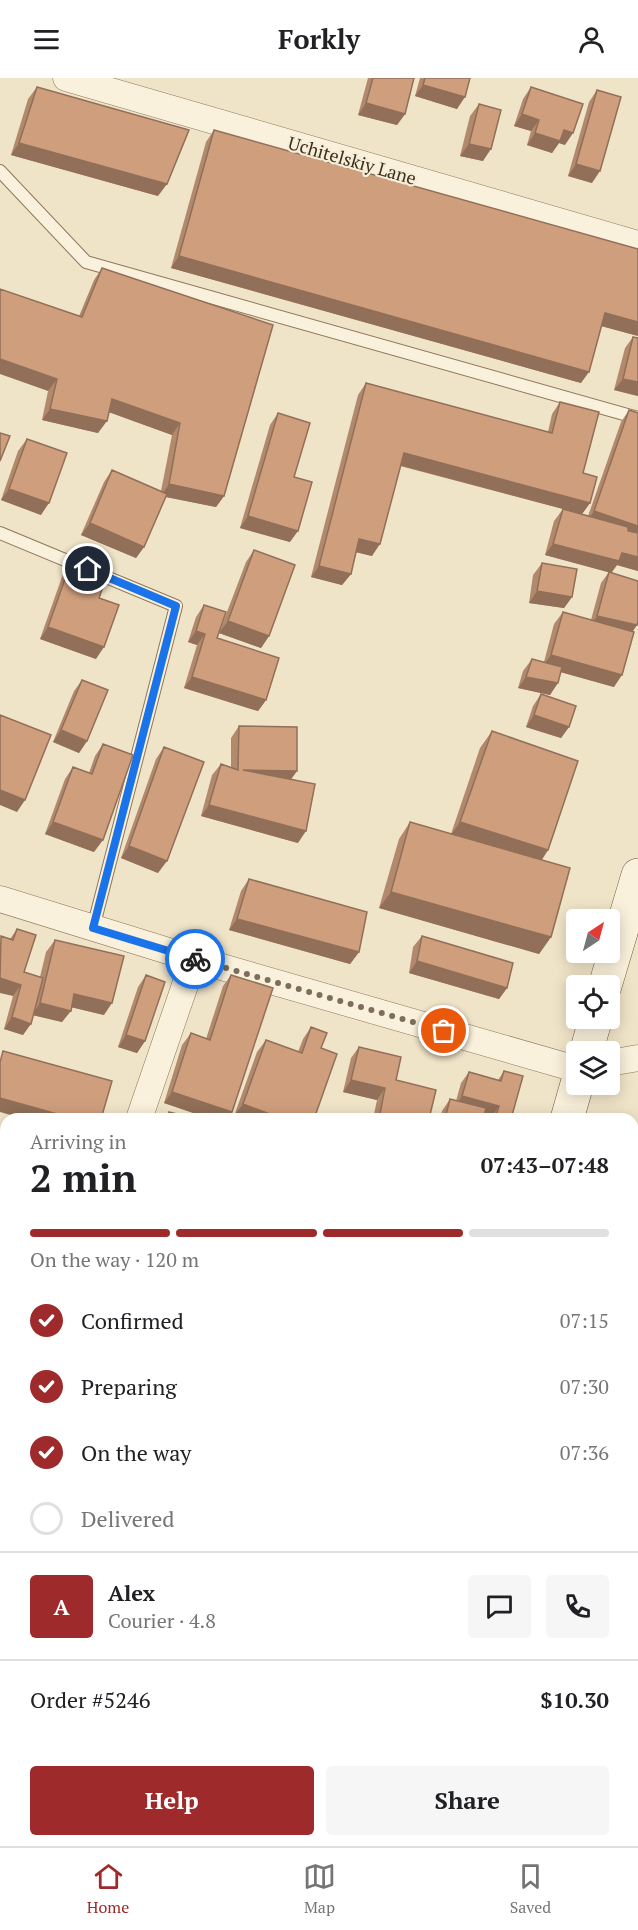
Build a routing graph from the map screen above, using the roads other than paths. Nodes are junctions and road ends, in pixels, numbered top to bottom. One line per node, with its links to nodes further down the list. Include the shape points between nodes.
1 (66, 78): 3 (street, Uchitelskiy Lane)
2 (0, 171): 4 (lane, via 87,262)
3 (638, 244)
4 (638, 418)
5 (0, 532): 8 (lane, via 176,606)
6 (638, 876): 10 (street)
7 (0, 899): 8 (street)
8 (93, 928): 9 (street)
9 (194, 959): 13 (street); 15 (street)
10 (609, 975)
11 (638, 1058): 12 (street)
12 (620, 1061)
13 (566, 1066)
14 (573, 1095): 16 (street)
15 (141, 1113)
16 (569, 1113)

